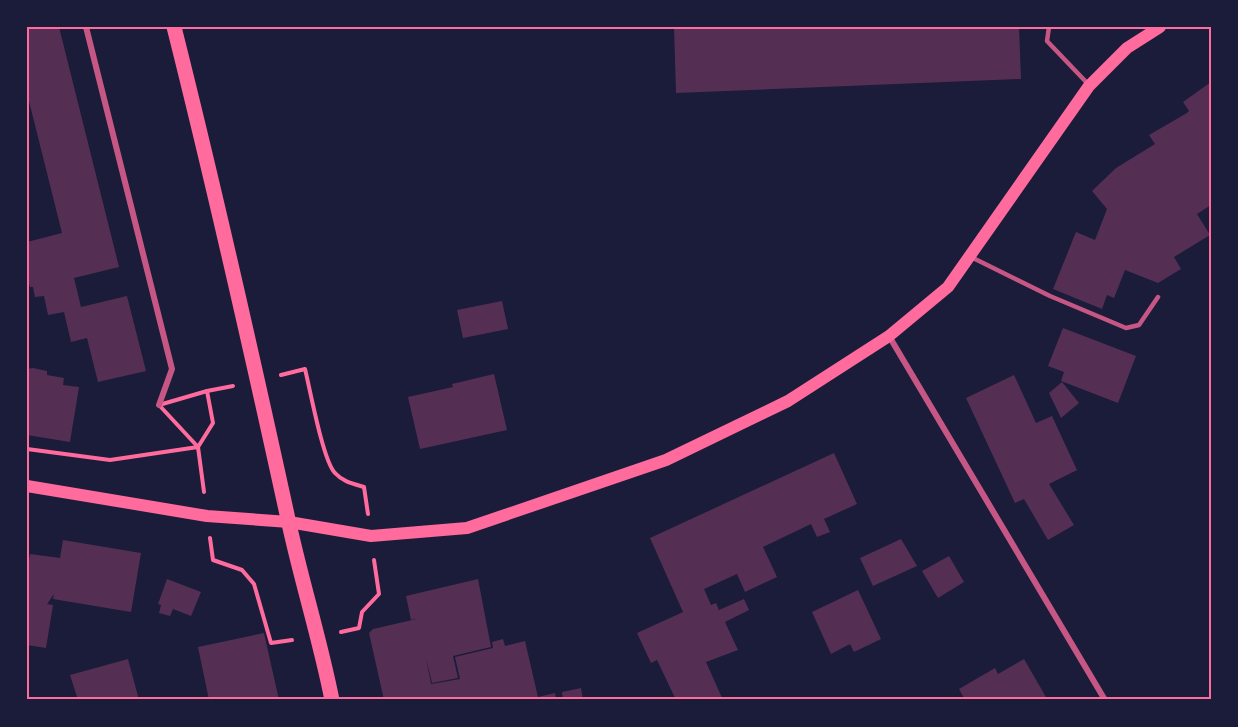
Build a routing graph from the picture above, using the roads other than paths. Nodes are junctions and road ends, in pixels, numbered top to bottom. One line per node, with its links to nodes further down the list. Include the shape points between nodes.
1 (86, 27): 9 (street, via 172,369)
2 (174, 27): 11 (main road, via 245,315)
3 (1049, 27): 5 (lane, via 1047,41)
4 (1161, 27): 5 (main road, via 1127,48)
5 (1089, 86): 6 (main road)
6 (969, 256): 7 (lane, via 1126,328 1139,325); 8 (main road, via 948,287)
7 (1158, 297)
8 (889, 336): 11 (main road, via 788,401 666,460 467,528 371,536); 13 (street)
9 (159, 405)
10 (27, 486): 11 (main road, via 207,516)
11 (289, 522): 12 (main road)
12 (333, 700)
13 (1105, 700)

